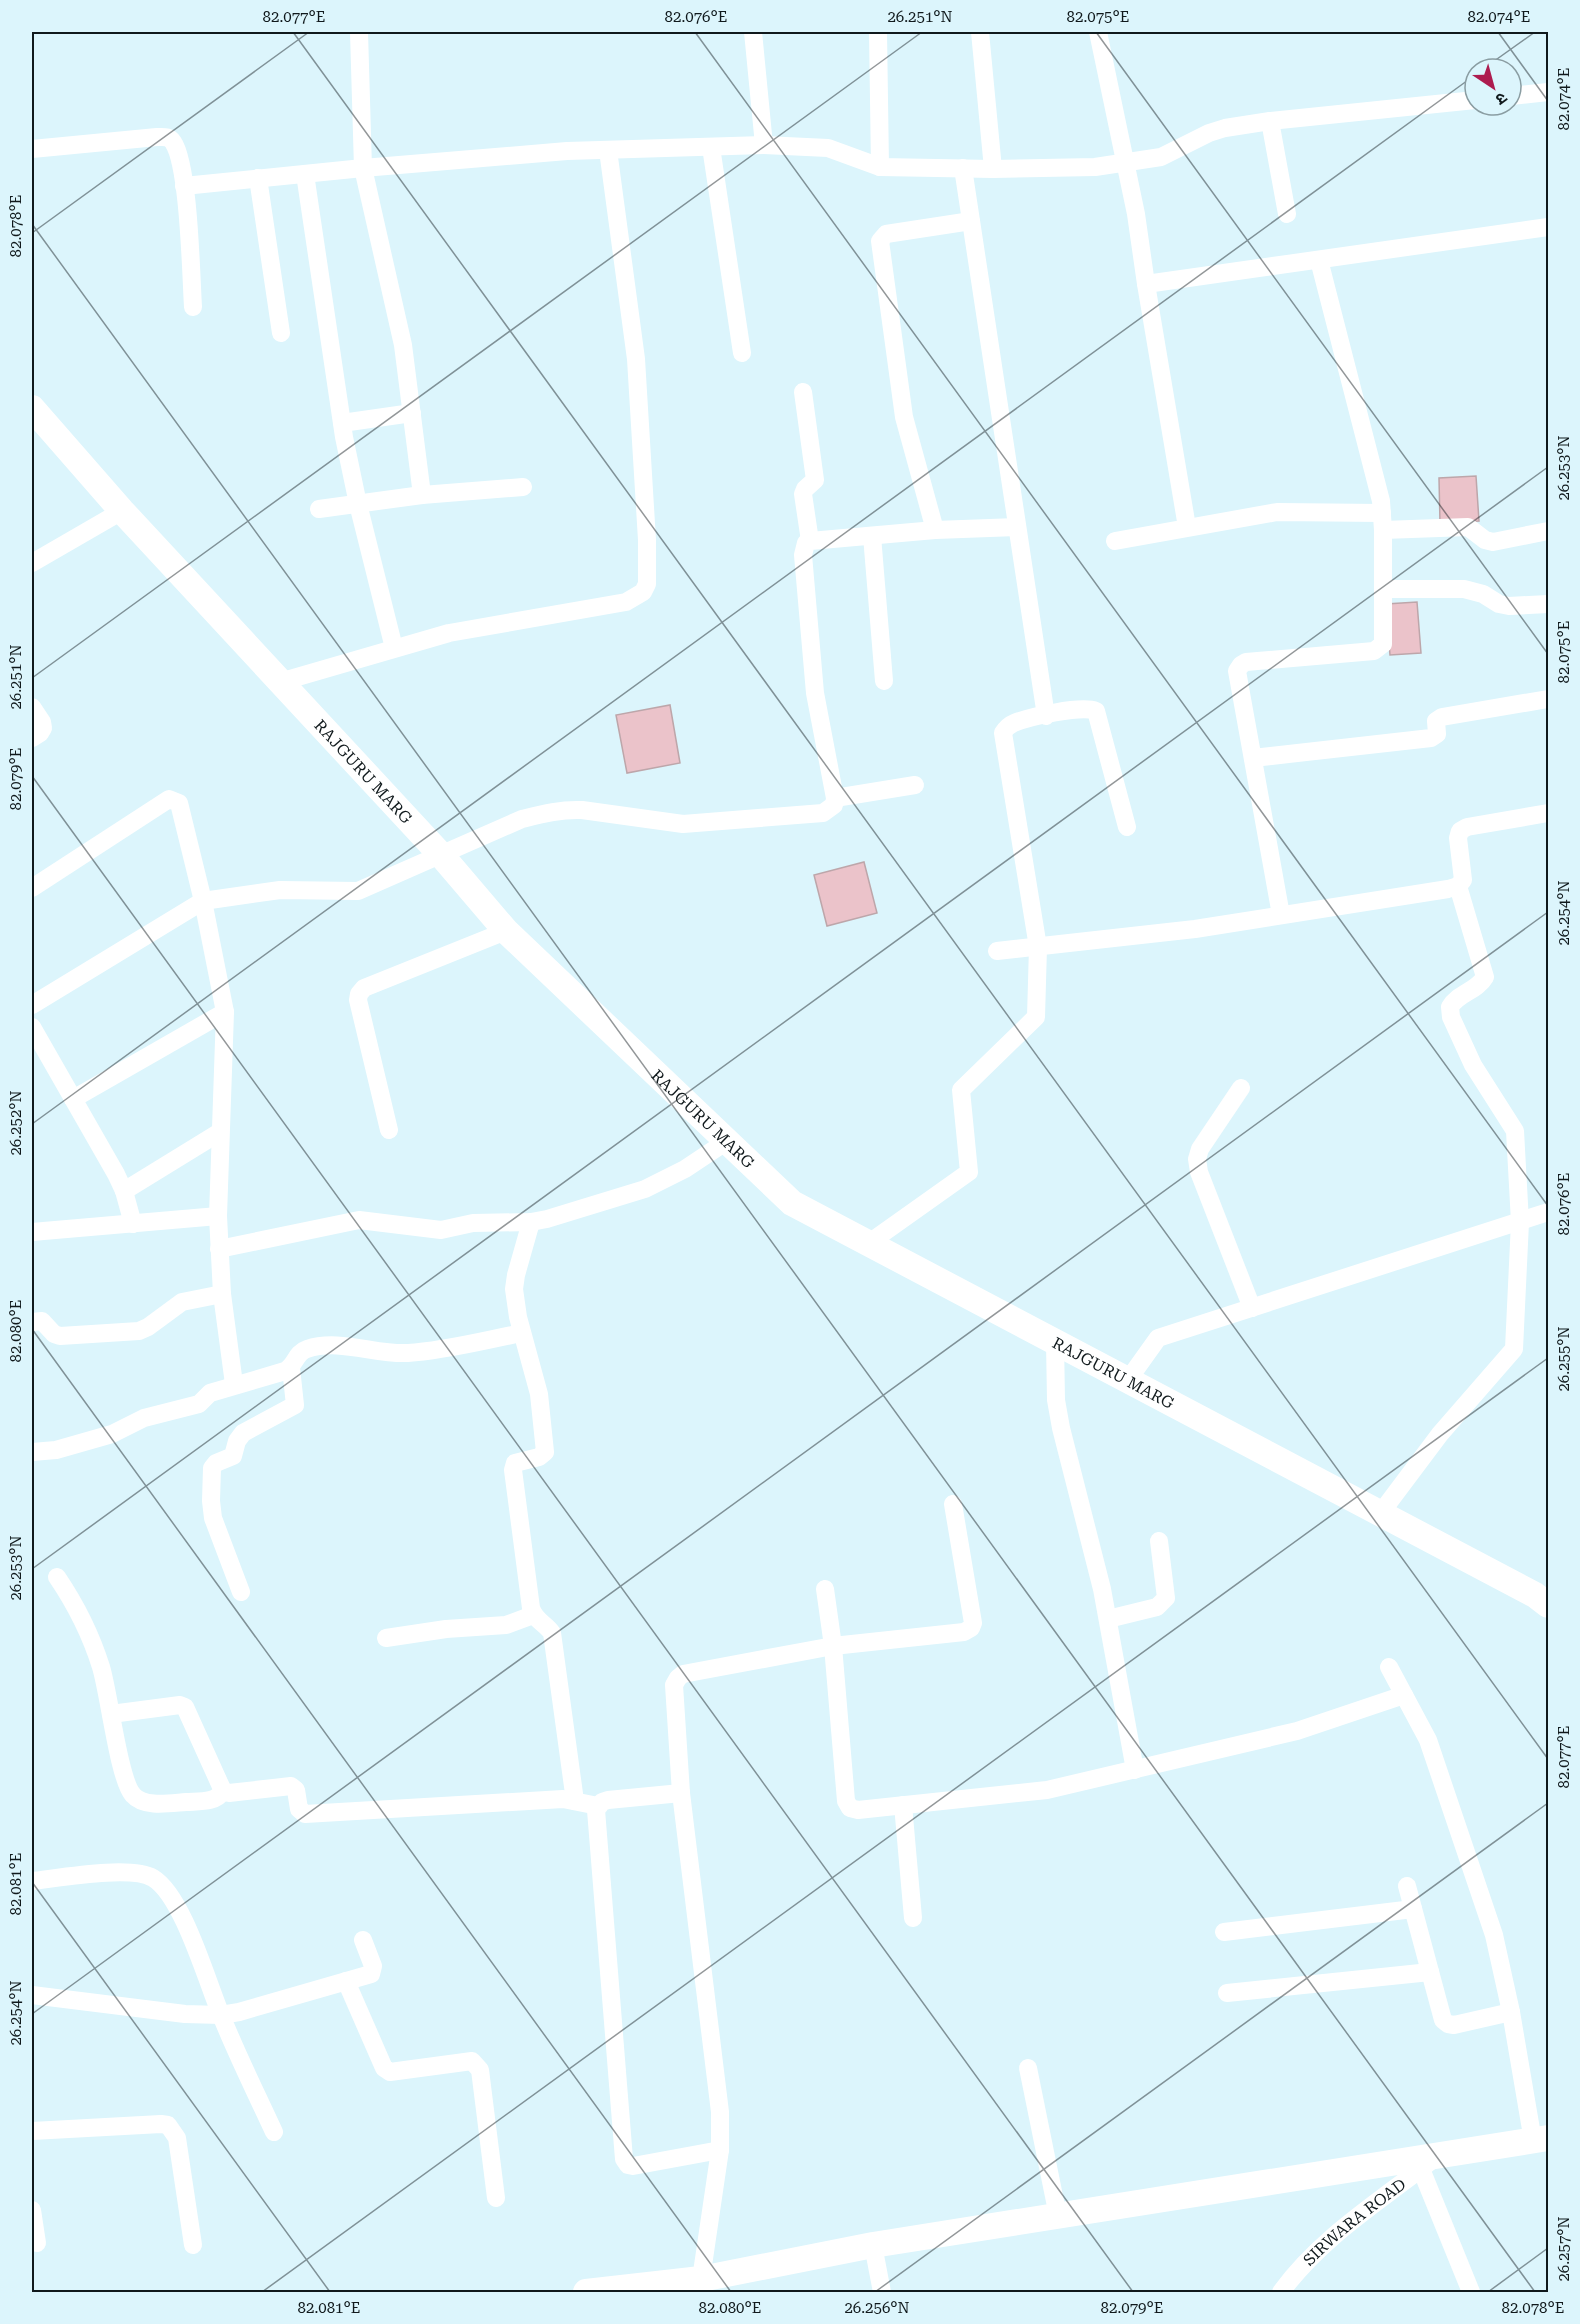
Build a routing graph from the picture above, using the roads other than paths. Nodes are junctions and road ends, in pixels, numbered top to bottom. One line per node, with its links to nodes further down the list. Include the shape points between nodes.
1 (359, 32): 16 (street)
2 (753, 32): 10 (street)
3 (878, 32): 15 (street)
4 (980, 32): 18 (street)
5 (1098, 32): 14 (street)
6 (1548, 92): 7 (street)
7 (1523, 95)
8 (1463, 101): 9 (street)
9 (1270, 121): 14 (street, via 1209,133 1161,157); 22 (street)
10 (764, 145): 11 (street); 15 (street, via 828,148)
11 (711, 147): 13 (street); 29 (street)
12 (32, 149): 21 (street, via 168,137 177,150)
13 (608, 150): 16 (street); 50 (street, via 636,359 647,540 644,592 626,602 468,628)
14 (1125, 164): 18 (street); 26 (street)
15 (880, 167): 17 (street)
16 (363, 168): 19 (street); 32 (street, via 403,345)
17 (963, 168): 18 (street); 23 (street)
18 (993, 169)
19 (305, 174): 20 (street); 33 (street)
20 (258, 178): 21 (street); 28 (street)
21 (184, 186): 27 (street)
22 (1287, 214)
23 (971, 221): 40 (street); 42 (street, via 886,234 880,241 904,417)
24 (1548, 227): 25 (street)
25 (1319, 260): 26 (street); 39 (street)
26 (1146, 284): 41 (street)
27 (194, 307)
28 (281, 333)
29 (742, 352)
30 (803, 392): 45 (street, via 815,480 803,494)
31 (32, 408): 38 (street, RAJGURU MARG)
32 (412, 412): 33 (street); 35 (street)
33 (342, 423): 36 (street)
34 (523, 487): 35 (street)
35 (422, 495): 36 (street)
36 (358, 504): 37 (street); 50 (street)
37 (319, 509)
38 (122, 511): 47 (street); 52 (street, RAJGURU MARG)
39 (1383, 521): 41 (street, via 1277,512); 43 (street, via 1468,527 1493,542); 48 (street)
40 (1017, 527): 42 (street); 55 (street)
41 (1187, 527): 46 (street)
42 (935, 530): 44 (street)
43 (1548, 531)
44 (872, 536): 45 (street); 51 (street)
45 (810, 541): 59 (street, via 803,555 815,693)
46 (1115, 541)
47 (32, 563)
48 (1383, 589): 49 (street, via 1464,589 1509,606); 57 (street, via 1383,644 1379,649 1246,662 1238,667)
49 (1548, 604)
50 (394, 648): 52 (street)
51 (884, 681)
52 (280, 682): 62 (street, RAJGURU MARG)
53 (1548, 699): 57 (street, via 1442,717 1436,721 1437,734 1431,738)
54 (32, 707): 56 (street, via 43,728)
55 (1046, 716): 61 (street, via 1096,711); 68 (street, via 1012,723 1003,733)
56 (32, 738)
57 (1253, 758): 66 (street)
58 (915, 785): 59 (street)
59 (835, 798): 62 (street, via 834,805 823,813 699,824 582,810 554,812 522,819)
60 (1548, 813): 63 (street, via 1460,831 1463,880)
61 (1127, 827)
62 (442, 856): 65 (street, via 358,891 280,890); 67 (street, RAJGURU MARG)
63 (1458, 886): 66 (street); 82 (street, via 1485,977 1454,999 1451,1017 1473,1065 1515,1131)
64 (32, 888): 65 (street, via 170,800 182,810)
65 (203, 901): 70 (street); 71 (street)
66 (1281, 915): 68 (street)
67 (506, 932): 75 (street, via 364,988 359,994); 77 (street, RAJGURU MARG)
68 (1038, 947): 69 (street); 85 (street, via 1036,1017 961,1090 969,1172)
69 (996, 951)
70 (32, 1005)
71 (225, 1012): 74 (street); 76 (street)
72 (32, 1027): 74 (street)
73 (1241, 1088): 88 (street, via 1197,1159)
74 (73, 1099): 78 (street)
75 (389, 1130)
76 (220, 1132): 78 (street); 80 (street)
77 (727, 1141): 81 (street, via 645,1189); 85 (street, RAJGURU MARG, via 792,1203)
78 (124, 1191): 83 (street)
79 (1548, 1212): 82 (street)
80 (218, 1216): 83 (street); 86 (street)
81 (531, 1222): 86 (street, via 472,1223 441,1230 359,1220); 90 (street, via 514,1289)
82 (1520, 1222): 88 (street); 97 (street, via 1514,1349 1440,1434)
83 (132, 1224): 84 (street)
84 (32, 1232)
85 (868, 1243): 91 (street, RAJGURU MARG)
86 (219, 1249): 87 (street)
87 (222, 1294): 89 (street, via 182,1302 139,1331 60,1336 42,1322); 94 (street)
88 (1252, 1308): 93 (street, via 1158,1338)
89 (32, 1322)
90 (522, 1333): 92 (street, via 408,1353 318,1347 299,1353); 105 (street, via 539,1394 545,1452 513,1466)
91 (1055, 1342): 93 (street, RAJGURU MARG); 106 (street, via 1060,1428)
92 (291, 1368): 94 (street); 102 (street, via 295,1405 243,1434 233,1456 212,1468 213,1518)
93 (1128, 1380): 97 (street, RAJGURU MARG)
94 (234, 1384): 95 (street, via 210,1393 199,1404 144,1418 112,1434 56,1450)
95 (32, 1452)
96 (952, 1504): 108 (street, via 971,1628 964,1632)
97 (1380, 1514): 99 (street, RAJGURU MARG)
98 (1159, 1541): 106 (street, via 1166,1598 1157,1607)
99 (1497, 1575): 103 (street, RAJGURU MARG); 104 (street)
100 (57, 1577): 111 (street, via 83,1620 101,1666)
101 (825, 1589): 108 (street)
102 (241, 1592)
103 (1548, 1605)
104 (1548, 1610)
105 (533, 1615): 107 (street, via 506,1624); 115 (street, via 552,1633)
106 (1108, 1619): 112 (street)
107 (386, 1638)
108 (833, 1646): 114 (street, via 678,1678 674,1685); 116 (street, via 846,1801 850,1808 858,1810)
109 (1389, 1667): 110 (street)
110 (1404, 1695): 112 (street, via 1297,1731); 128 (street, via 1428,1740 1476,1881 1500,1957)
111 (111, 1714): 113 (street, via 185,1707); 113 (street, via 130,1791 139,1799 160,1803 210,1800)
112 (1135, 1770): 116 (street, via 1047,1790)
113 (224, 1791): 115 (street, via 291,1786 304,1814)
114 (681, 1793): 117 (street, via 608,1800); 134 (street, via 720,2112)
115 (575, 1801): 117 (street)
116 (903, 1805): 121 (street)
117 (598, 1806): 134 (street, via 596,1821 624,2159 633,2166)
118 (32, 1881): 129 (street, via 134,1872 153,1878 167,1891 183,1920)
119 (1407, 1886): 120 (street)
120 (1413, 1909): 122 (street); 124 (street)
121 (913, 1918)
122 (1224, 1932)
123 (363, 1940): 125 (street, via 373,1970)
124 (1430, 1972): 126 (street); 128 (street, via 1443,2020 1448,2024)
125 (346, 1981): 129 (street); 136 (street, via 384,2068 390,2072 472,2061 478,2065)
126 (1227, 1992)
127 (32, 1995): 129 (street)
128 (1511, 2012): 133 (street)
129 (221, 2015): 132 (street)
130 (1028, 2068): 138 (street)
131 (32, 2131): 140 (street, via 168,2125 177,2138)
132 (274, 2132)
133 (1541, 2139): 135 (street)
134 (720, 2150): 142 (street)
135 (1428, 2163): 138 (street); 145 (street, SIRWARA ROAD, via 1328,2240); 146 (street)
136 (496, 2198)
137 (32, 2210): 139 (street)
138 (1058, 2216): 141 (street)
139 (37, 2243)
140 (193, 2245)
141 (873, 2245): 142 (street); 144 (street)
142 (700, 2279): 143 (street)
143 (586, 2292)
144 (882, 2292)
145 (1281, 2292)
146 (1471, 2292)

